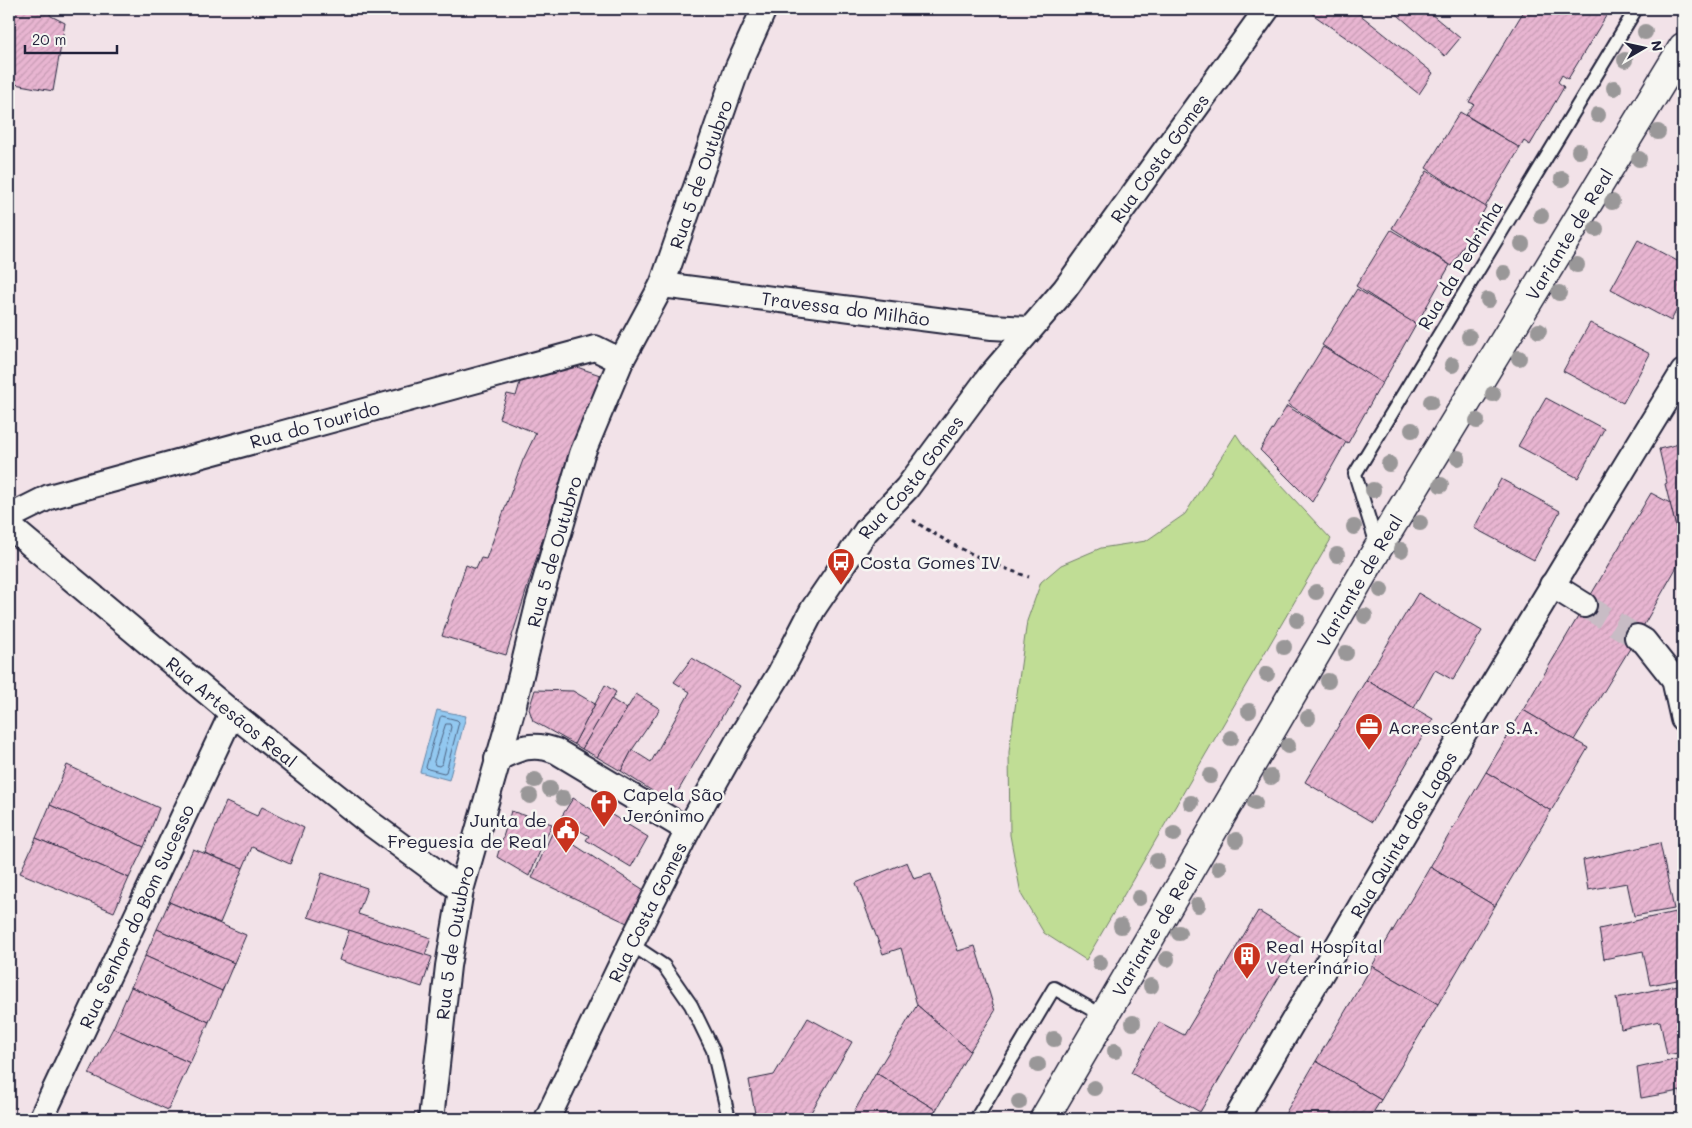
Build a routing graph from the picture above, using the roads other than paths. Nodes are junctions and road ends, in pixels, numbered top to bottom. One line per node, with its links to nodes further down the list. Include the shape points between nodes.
1 (764, 9): 5 (street, Rua 5 de Outubro, via 737,69)
2 (1267, 9): 6 (street, Rua Costa Gomes, via 1065,289)
3 (1636, 9): 11 (lane, Rua da Pedrinha, via 1354,474)
4 (1683, 47): 11 (main road, Variante de Real)
5 (662, 285): 6 (street, Travessa do Milhão); 7 (street, Rua 5 de Outubro)
6 (1029, 329): 18 (street, Rua Costa Gomes, via 907,488 866,531 813,609 780,673)
7 (621, 361): 9 (street, Rua do Tourido, via 595,348 49,497); 17 (street, Rua 5 de Outubro, via 582,454)
8 (1683, 372): 12 (street, Rua Quinta dos Lagos)
9 (9, 517)
10 (9, 526): 15 (street, Rua Artesãos Real)
11 (1378, 548): 21 (main road, Variante de Real)
12 (1552, 585): 13 (street); 28 (street, Rua Quinta dos Lagos)
13 (1584, 605)
14 (1637, 637): 16 (street, via 1644,641 1674,679)
15 (232, 713): 19 (street, Rua Artesãos Real); 22 (street, Rua Senhor do Bom Sucesso)
16 (1683, 719)
17 (497, 759): 18 (street, via 520,748 544,746); 19 (street, Rua 5 de Outubro)
18 (688, 830): 20 (street, Rua Costa Gomes)
19 (461, 890): 23 (street, Rua 5 de Outubro, via 448,966)
20 (631, 944): 24 (street, Rua Costa Gomes); 25 (lane, via 664,966 691,1005 713,1050)
21 (1105, 1017): 26 (lane, via 1054,988); 27 (main road, Variante de Real)
22 (41, 1119)
23 (431, 1119)
24 (547, 1119)
25 (729, 1119)
26 (976, 1119)
27 (1044, 1119)
28 (1236, 1119)

